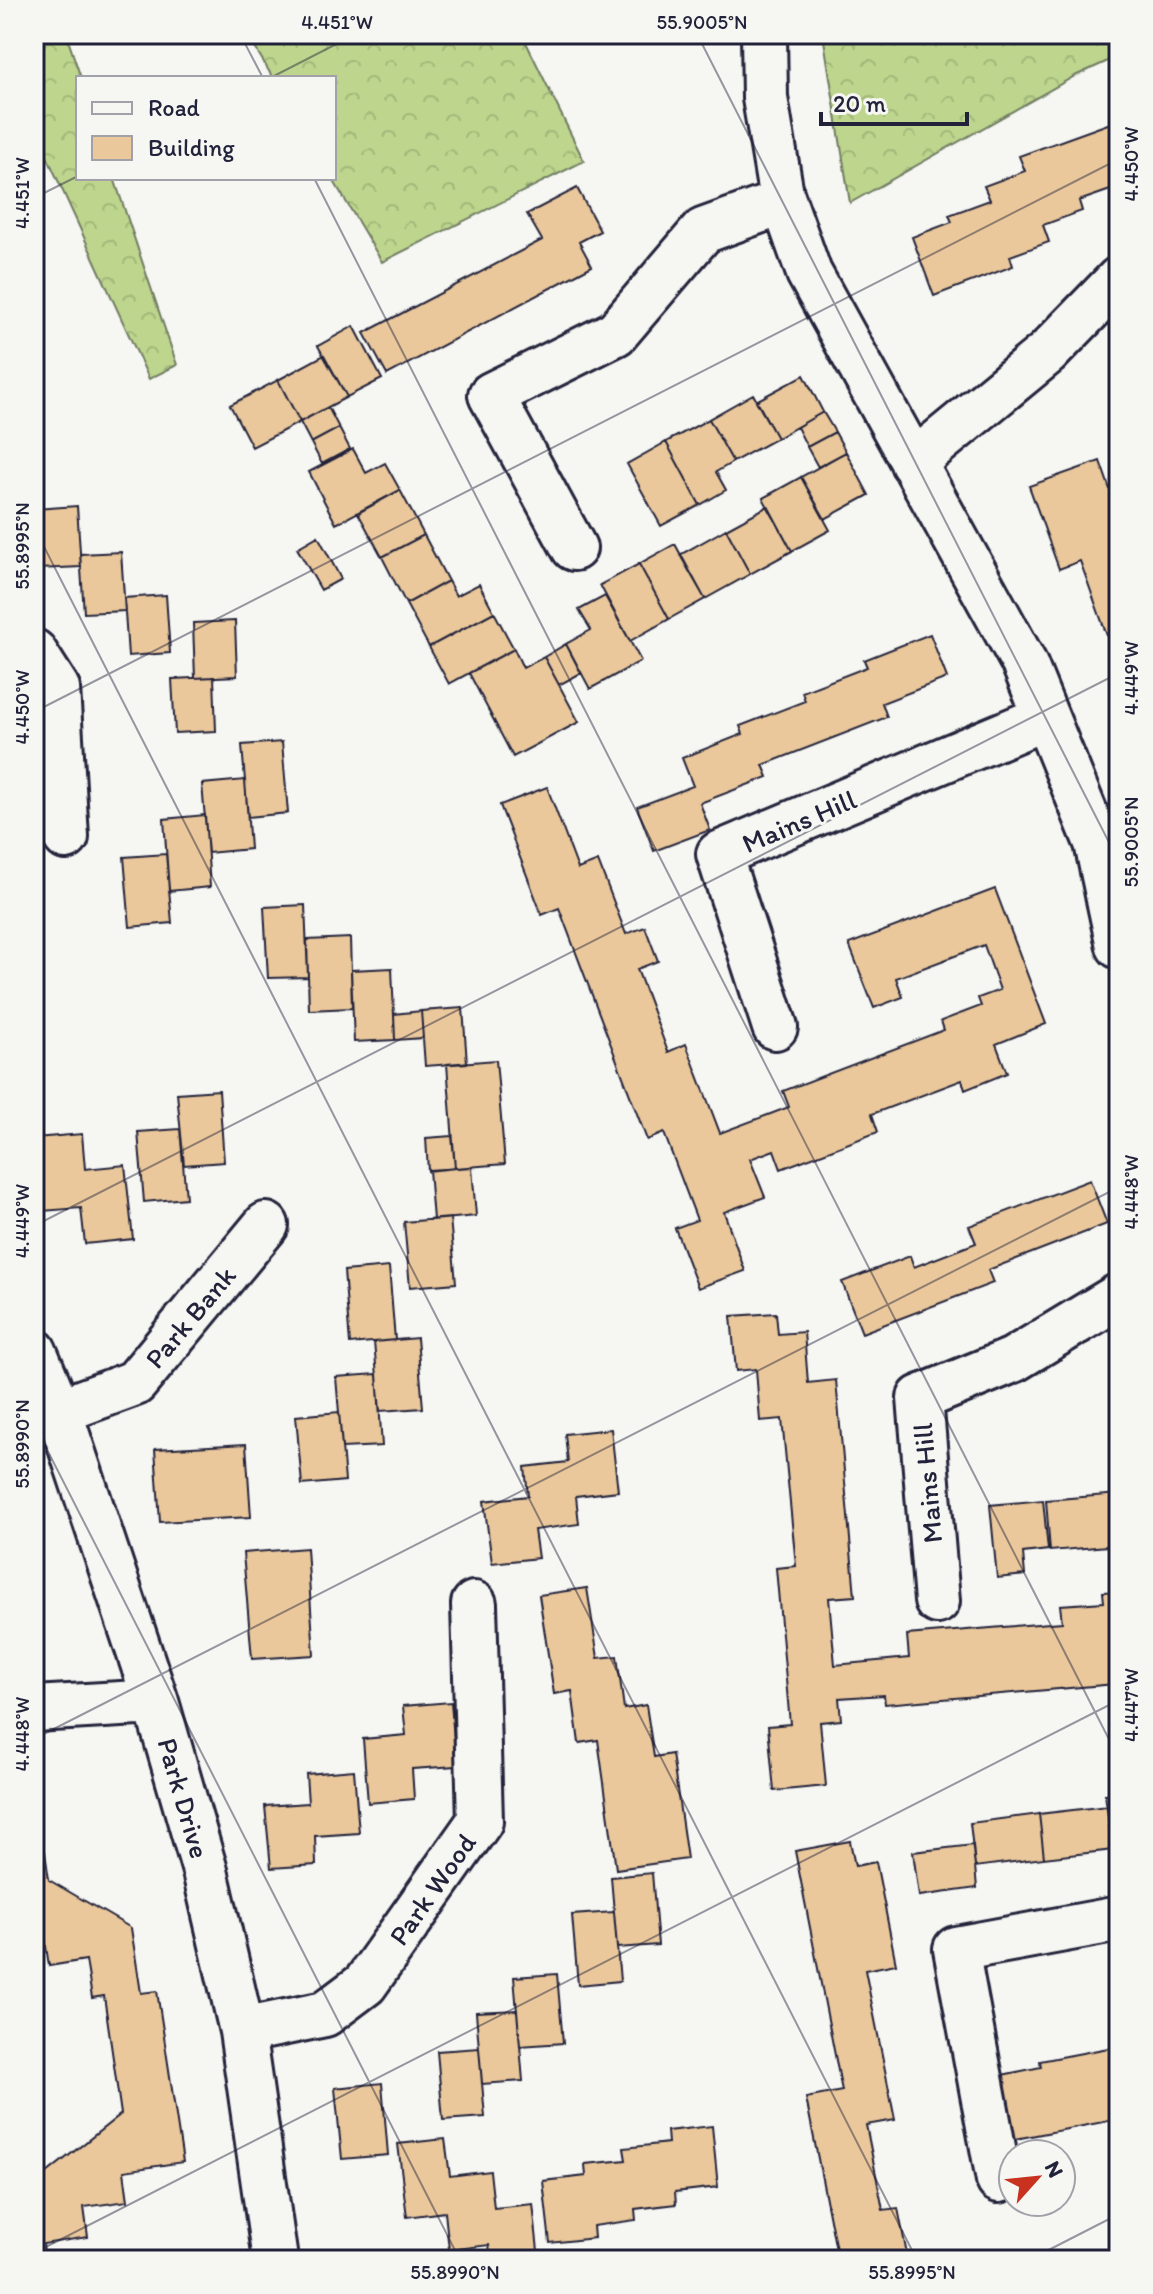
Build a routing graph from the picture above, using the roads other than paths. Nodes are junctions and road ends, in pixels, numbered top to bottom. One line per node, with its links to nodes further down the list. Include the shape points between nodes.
1 (764, 34): 2 (street, via 765,98)
2 (783, 202): 4 (street, via 809,273); 5 (street, via 703,231 616,333 491,395)
3 (1119, 279): 4 (street, via 1047,353)
4 (913, 463): 7 (street, via 1024,663)
5 (574, 548)
6 (34, 652): 8 (street, via 57,688)
7 (1046, 717): 10 (street, via 1097,843); 11 (street, Mains Hill, via 719,854)
8 (48, 777): 9 (street)
9 (66, 837)
10 (1119, 946)
11 (775, 1027)
12 (266, 1225): 15 (street, Park Bank, via 135,1383)
13 (1119, 1296): 16 (street, Mains Hill, via 1013,1360 920,1398)
14 (34, 1351): 15 (street, Park Drive)
15 (59, 1411): 18 (street, Park Drive)
16 (937, 1601)
17 (474, 1604): 21 (street, Park Wood, via 480,1821 365,1984 325,2014)
18 (156, 1702): 19 (street); 21 (street, Park Drive, via 205,1871)
19 (34, 1709)
20 (1119, 1919): 22 (street, via 956,1949)
21 (242, 2031): 23 (street, Park Drive)
22 (997, 2169)
23 (275, 2260)

